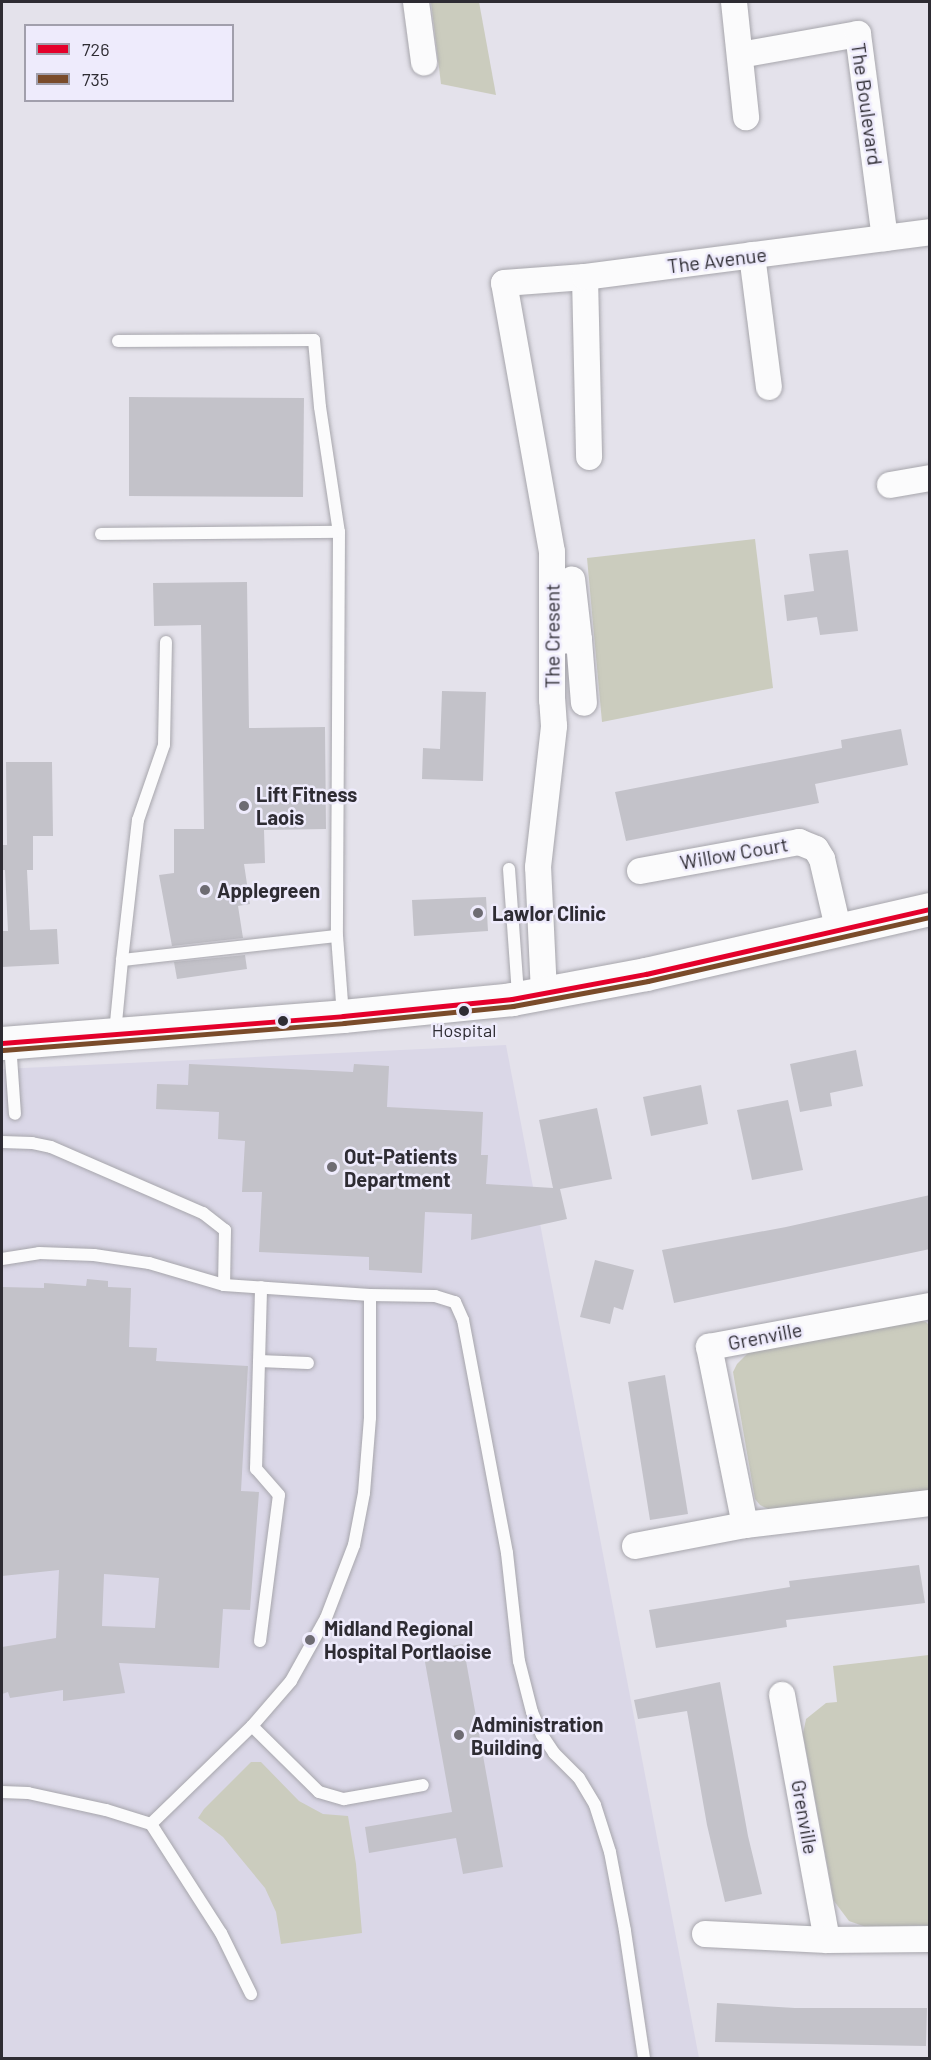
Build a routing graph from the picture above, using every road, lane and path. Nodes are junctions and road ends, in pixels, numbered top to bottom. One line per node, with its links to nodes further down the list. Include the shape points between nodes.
1 (417, 2): 4 (street)
2 (734, 2): 3 (street)
3 (740, 55): 5 (street); 7 (street, The Boulevard, via 858,34)
4 (424, 62)
5 (746, 117)
6 (930, 232): 7 (street, The Avenue)
7 (885, 238): 8 (street, The Avenue)
8 (752, 255): 9 (street, The Avenue); 12 (street)
9 (585, 277): 10 (street, The Avenue); 13 (street)
10 (504, 282): 20 (street, The Cresent, via 552,552)
11 (118, 341): 16 (lane, via 314,340)
12 (769, 387)
13 (589, 457)
14 (930, 478): 15 (street)
15 (890, 485)
16 (339, 532): 17 (lane); 27 (lane)
17 (101, 534)
18 (572, 579): 19 (street)
19 (579, 640): 20 (street); 22 (street)
20 (552, 641): 29 (street, The Cresent, via 554,726 538,867)
21 (166, 642): 28 (lane, via 164,745 138,820)
22 (584, 703)
23 (509, 869): 29 (lane)
24 (640, 871): 26 (street, Willow Court, via 800,842 816,849 822,859)
25 (930, 909): 26 (main road)
26 (838, 928): 29 (main road, via 646,974)
27 (338, 936): 28 (lane); 30 (lane)
28 (122, 960): 31 (lane)
29 (531, 996): 30 (main road)
30 (343, 1016): 31 (main road)
31 (115, 1033): 32 (main road)
32 (6, 1043): 33 (lane)
33 (15, 1114)
34 (2, 1142): 36 (lane, via 51,1148 203,1213 225,1230)
35 (2, 1259): 36 (lane, via 39,1253 93,1255 149,1263)
36 (224, 1285): 37 (lane)
37 (261, 1287): 38 (lane); 40 (lane)
38 (370, 1295): 47 (lane, via 370,1418 364,1493 354,1545 326,1618 291,1681); 55 (lane, via 435,1296 455,1302 463,1320 507,1553 519,1661 542,1735 579,1778 595,1805 610,1852)
39 (930, 1306): 43 (street, Grenville, via 709,1347)
40 (259, 1361): 41 (lane); 45 (lane, via 256,1469 279,1494)
41 (308, 1363)
42 (930, 1503): 43 (street)
43 (745, 1525): 44 (street)
44 (634, 1546)
45 (260, 1641)
46 (782, 1695): 53 (street, Grenville)
47 (252, 1726): 48 (lane, via 319,1792 344,1799); 50 (lane)
48 (423, 1785)
49 (2, 1792): 50 (lane, via 28,1793)
50 (151, 1824): 54 (lane, via 221,1933)
51 (705, 1934): 53 (street)
52 (930, 1939): 53 (street)
53 (827, 1940)
54 (251, 1994)
55 (644, 2058)

